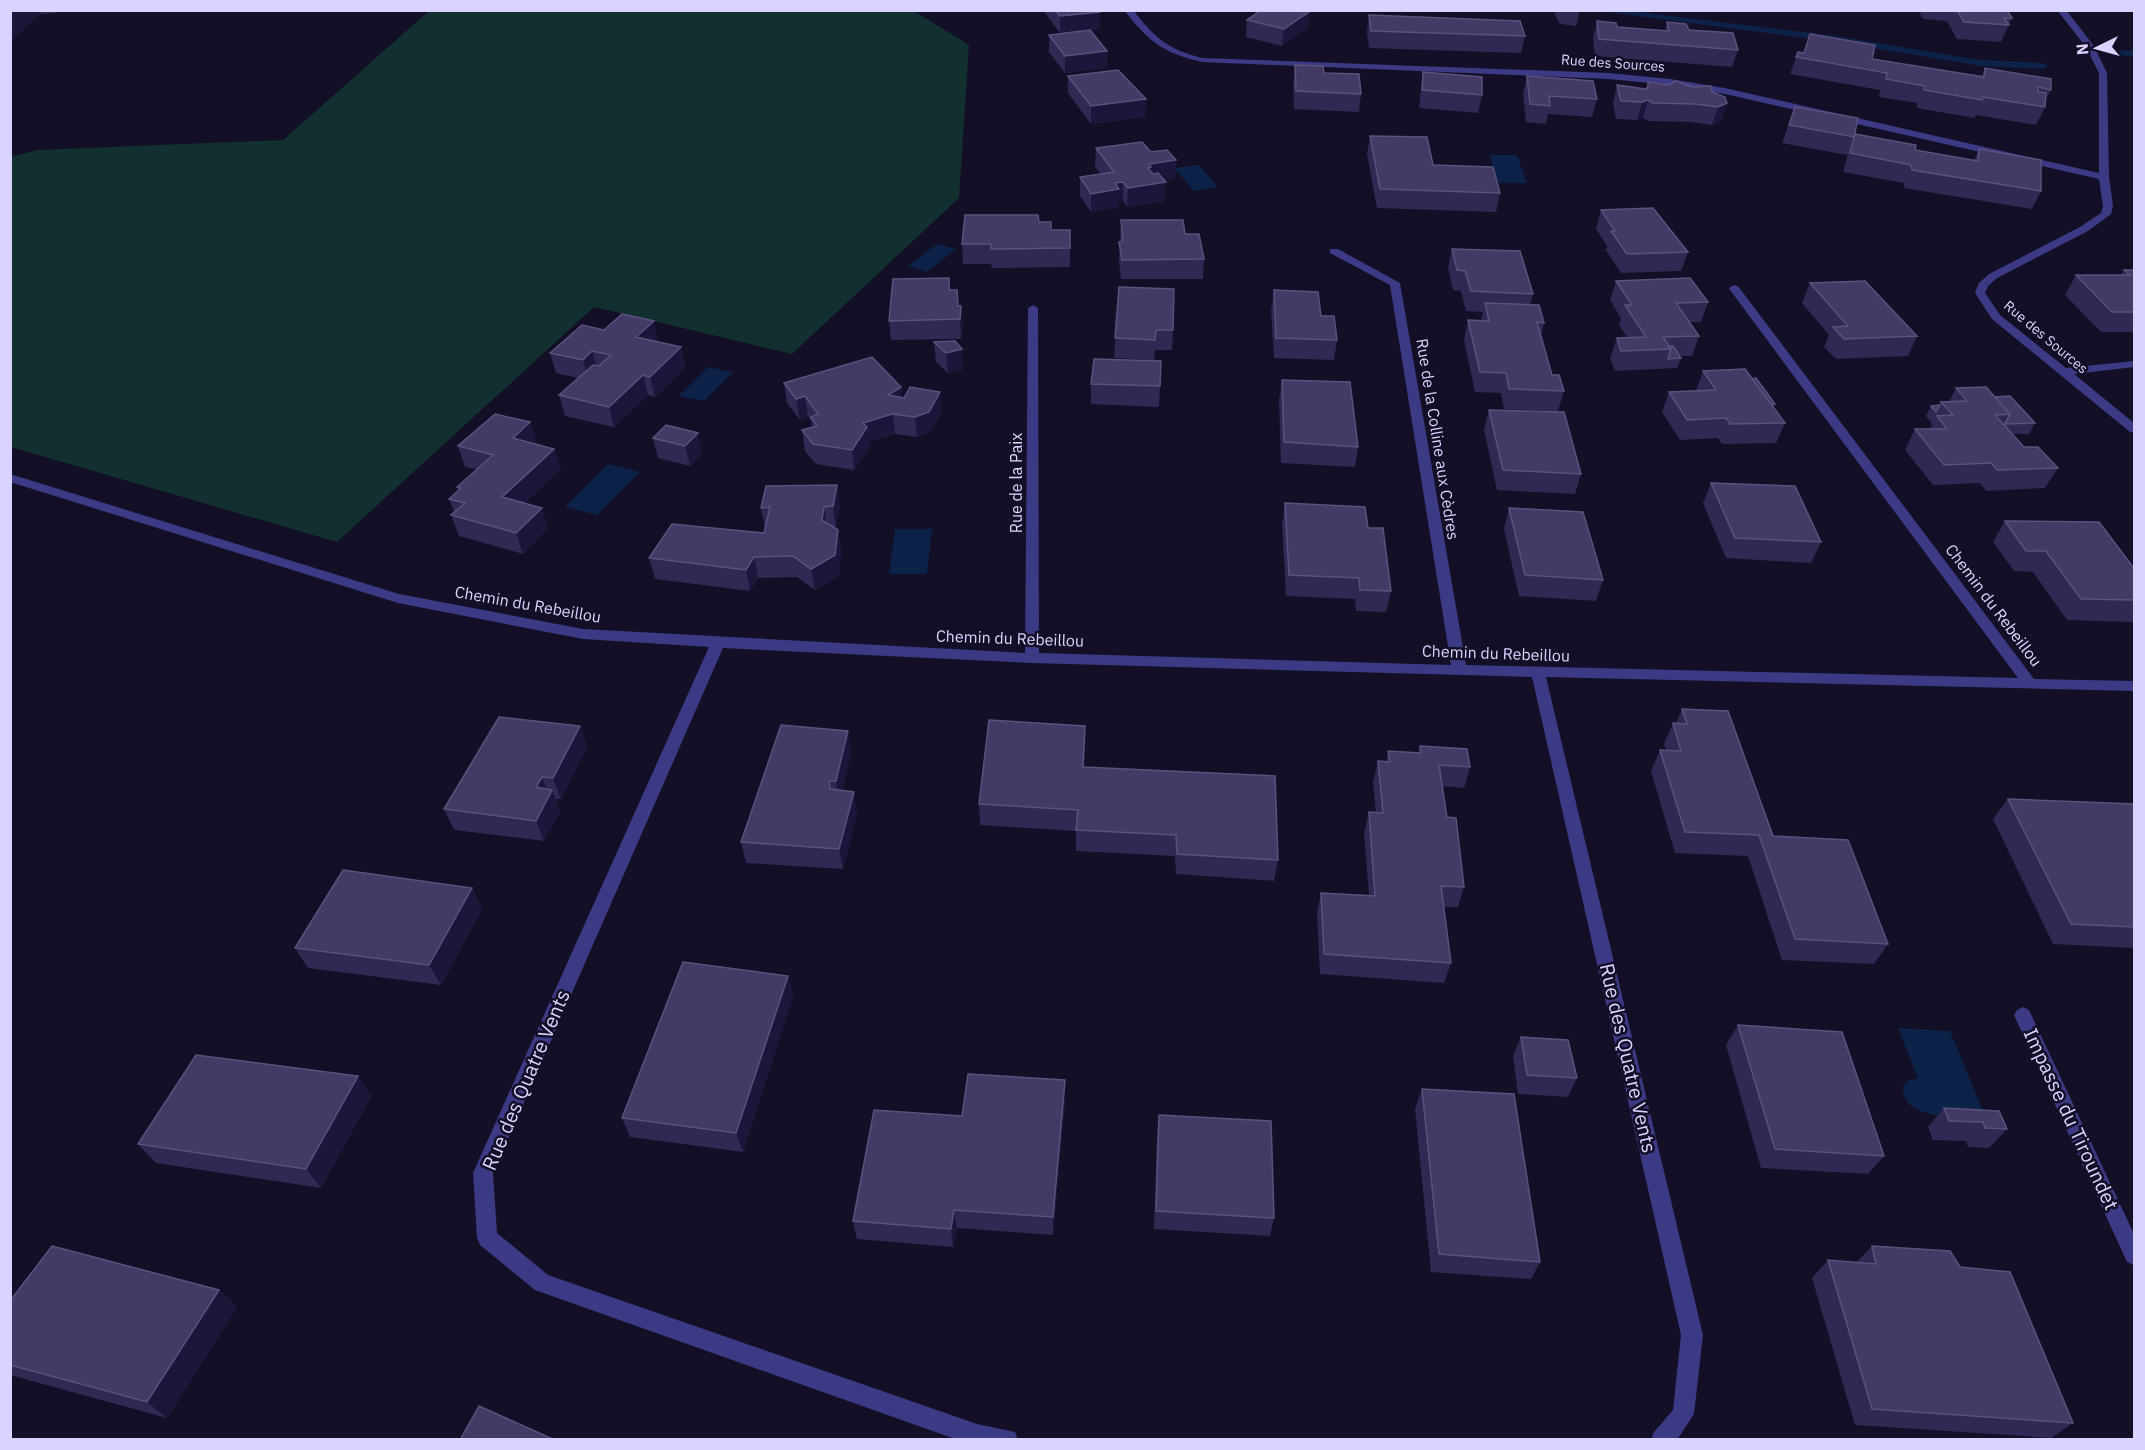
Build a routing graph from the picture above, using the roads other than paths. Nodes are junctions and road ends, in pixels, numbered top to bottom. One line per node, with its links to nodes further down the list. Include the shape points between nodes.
1 (1128, 10): 3 (street, Rue des Sources, via 1157,45 1202,60 1610,76 1670,82)
2 (2061, 10): 3 (street, Rue des Sources, via 2095,54 2103,73)
3 (2104, 177): 8 (street, Rue des Sources, via 2106,214 2084,230 1993,276 1980,293 1996,317)
4 (1334, 251): 13 (street, Rue de la Colline aux Cèdres, via 1395,283)
5 (1734, 288): 15 (street, Chemin du Rebeillou)
6 (1033, 308): 12 (street, Rue de la Paix)
7 (2134, 364): 8 (street)
8 (2064, 372): 9 (street, Rue des Sources)
9 (2134, 429)
10 (10, 478): 11 (street, Chemin du Rebeillou, via 398,598 583,634)
11 (718, 643): 12 (street, Chemin du Rebeillou); 19 (street, Rue des Quatre Vents, via 483,1173 487,1238 542,1283 977,1435)
12 (1032, 658): 13 (street, Chemin du Rebeillou)
13 (1459, 669): 14 (street, Chemin du Rebeillou)
14 (1538, 672): 15 (street, Chemin du Rebeillou); 20 (street, Rue des Quatre Vents, via 1692,1335 1683,1414)
15 (2031, 685): 16 (street, Chemin du Rebeillou)
16 (2134, 686)
17 (2023, 1016): 18 (street, Impasse du Tiroundet)
18 (2134, 1255)
19 (1007, 1440)
20 (1662, 1440)

